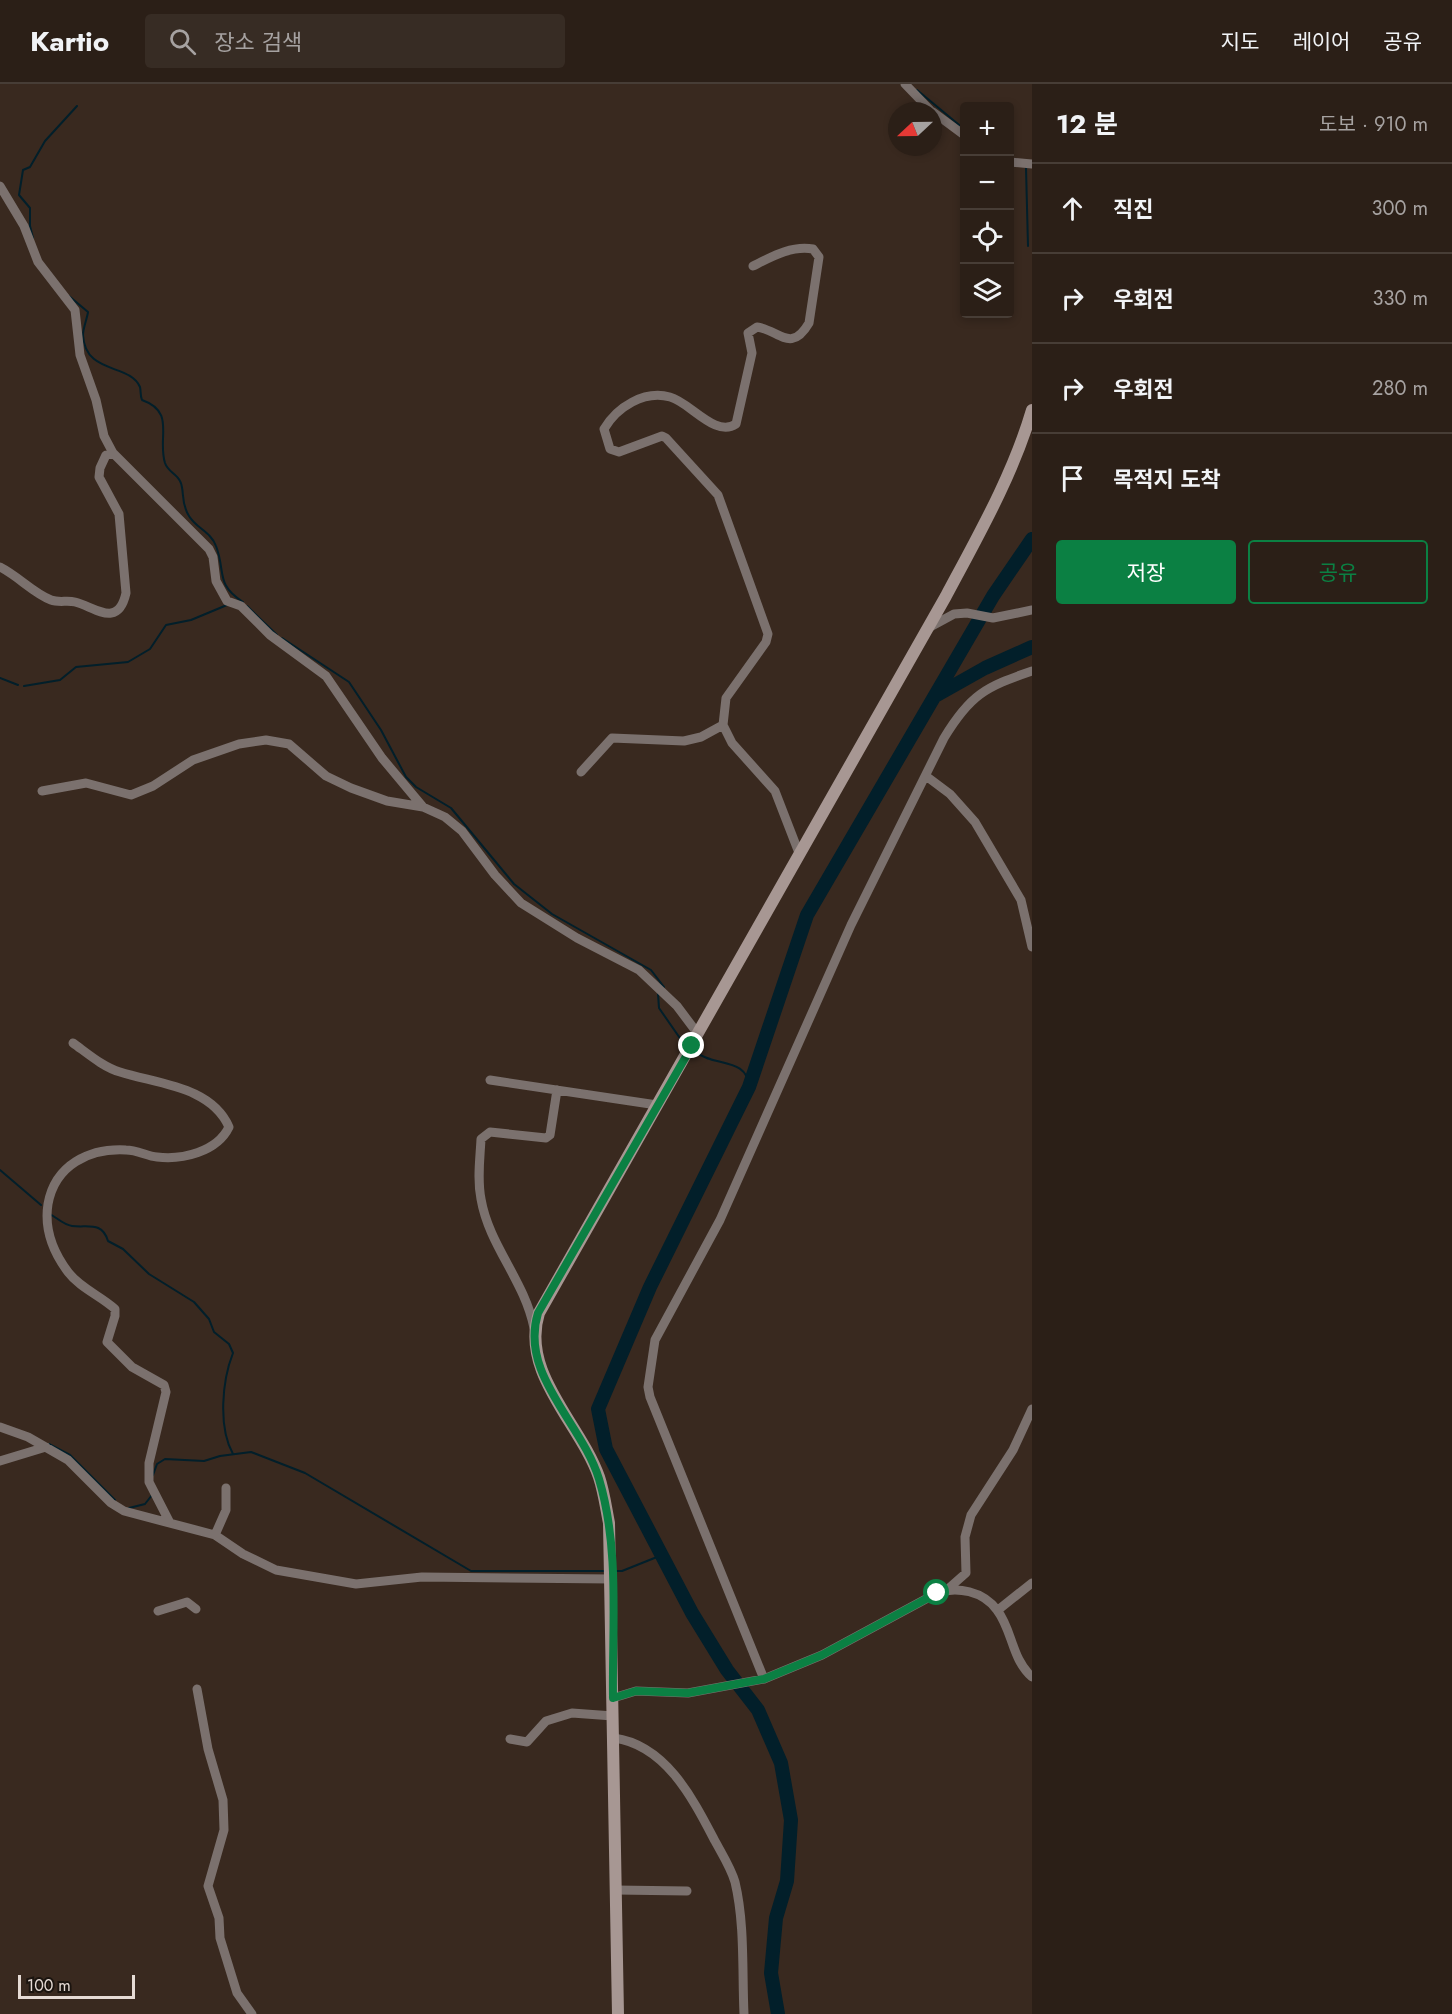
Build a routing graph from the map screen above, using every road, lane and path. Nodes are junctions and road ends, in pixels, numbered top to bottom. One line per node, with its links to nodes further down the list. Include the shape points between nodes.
1 (905, 84): 2 (street)
2 (922, 102)
3 (942, 119): 4 (street)
4 (960, 132)
5 (1014, 162): 6 (street)
6 (1032, 164)
7 (0, 186): 10 (street, via 24,226 38,262 75,310 80,355 104,436)
8 (753, 266): 15 (street, via 777,254 805,248 813,249 819,257 809,323 804,331 792,339 782,339 757,327 748,333 752,353 736,423 727,427 717,425 668,397 636,399 604,429 606,444 615,452 666,438 714,488 727,515 768,634 726,698)
9 (1032, 410): 13 (main road, via 988,516)
10 (113, 453): 11 (street, via 106,455 99,477 119,514 126,593 117,610 107,614 75,602 54,601); 19 (street, via 209,549 216,581 227,601 240,606 270,635 335,685 382,758)
11 (0, 567)
12 (1032, 610): 13 (street, via 993,618 954,614)
13 (928, 629): 20 (main road)
14 (1032, 671): 17 (street, via 994,684 970,703 944,738)
15 (723, 725): 16 (street, via 684,741 612,738); 20 (street, via 732,743 775,790)
16 (581, 772)
17 (926, 776): 21 (street, via 950,794 975,822 1021,900); 42 (street, via 850,925 720,1220 652,1351 650,1397)
18 (42, 791): 19 (street, via 86,783 131,795 193,760 245,742 266,740 289,744 327,777 361,793)
19 (423, 807): 22 (street, via 453,822 521,903 645,975 677,1006)
20 (799, 853): 22 (main road)
21 (1032, 947)
22 (698, 1034): 26 (main road)
23 (73, 1043): 33 (street, via 119,1072 193,1092 224,1117 229,1127 225,1136 212,1145 176,1158 128,1150 78,1158 61,1174 50,1195 46,1215 54,1249 69,1274 115,1310 107,1342 132,1367 164,1385 166,1392 149,1463 149,1482)
24 (489, 1080): 25 (street)
25 (557, 1090): 26 (street); 27 (street, via 550,1135 546,1138 490,1132 481,1139 481,1201 493,1236 531,1311)
26 (657, 1104): 27 (main road, via 538,1313)
27 (534, 1328): 35 (main road, via 533,1343 540,1368 599,1477 609,1522)
28 (1032, 1408): 37 (street, via 1013,1450 971,1515 965,1537 966,1573)
29 (0, 1427): 30 (street)
30 (46, 1447): 31 (street); 33 (street, via 83,1473 124,1511)
31 (0, 1461)
32 (226, 1488): 34 (street, via 226,1510)
33 (169, 1521): 34 (street)
34 (215, 1535): 35 (street, via 276,1570 356,1584 422,1576)
35 (612, 1574): 44 (main road)
36 (1032, 1583): 39 (street)
37 (949, 1588): 39 (street, via 970,1591); 42 (street, via 822,1655)
38 (196, 1609): 40 (street, via 186,1602)
39 (998, 1610): 41 (street, via 1019,1662)
40 (158, 1611)
41 (1032, 1677)
42 (760, 1679): 44 (street, via 688,1693 636,1691)
43 (197, 1689): 50 (street, via 223,1800 224,1830 208,1886 235,1987)
44 (613, 1698): 45 (main road)
45 (613, 1716): 46 (main road); 47 (street, via 572,1713 546,1721 527,1742)
46 (614, 1738): 48 (main road); 52 (street, via 629,1740 645,1749 683,1785 734,1879)
47 (510, 1739)
48 (616, 1890): 49 (street); 51 (main road)
49 (687, 1891)
50 (252, 2014)
51 (618, 2014)
52 (744, 2014)

